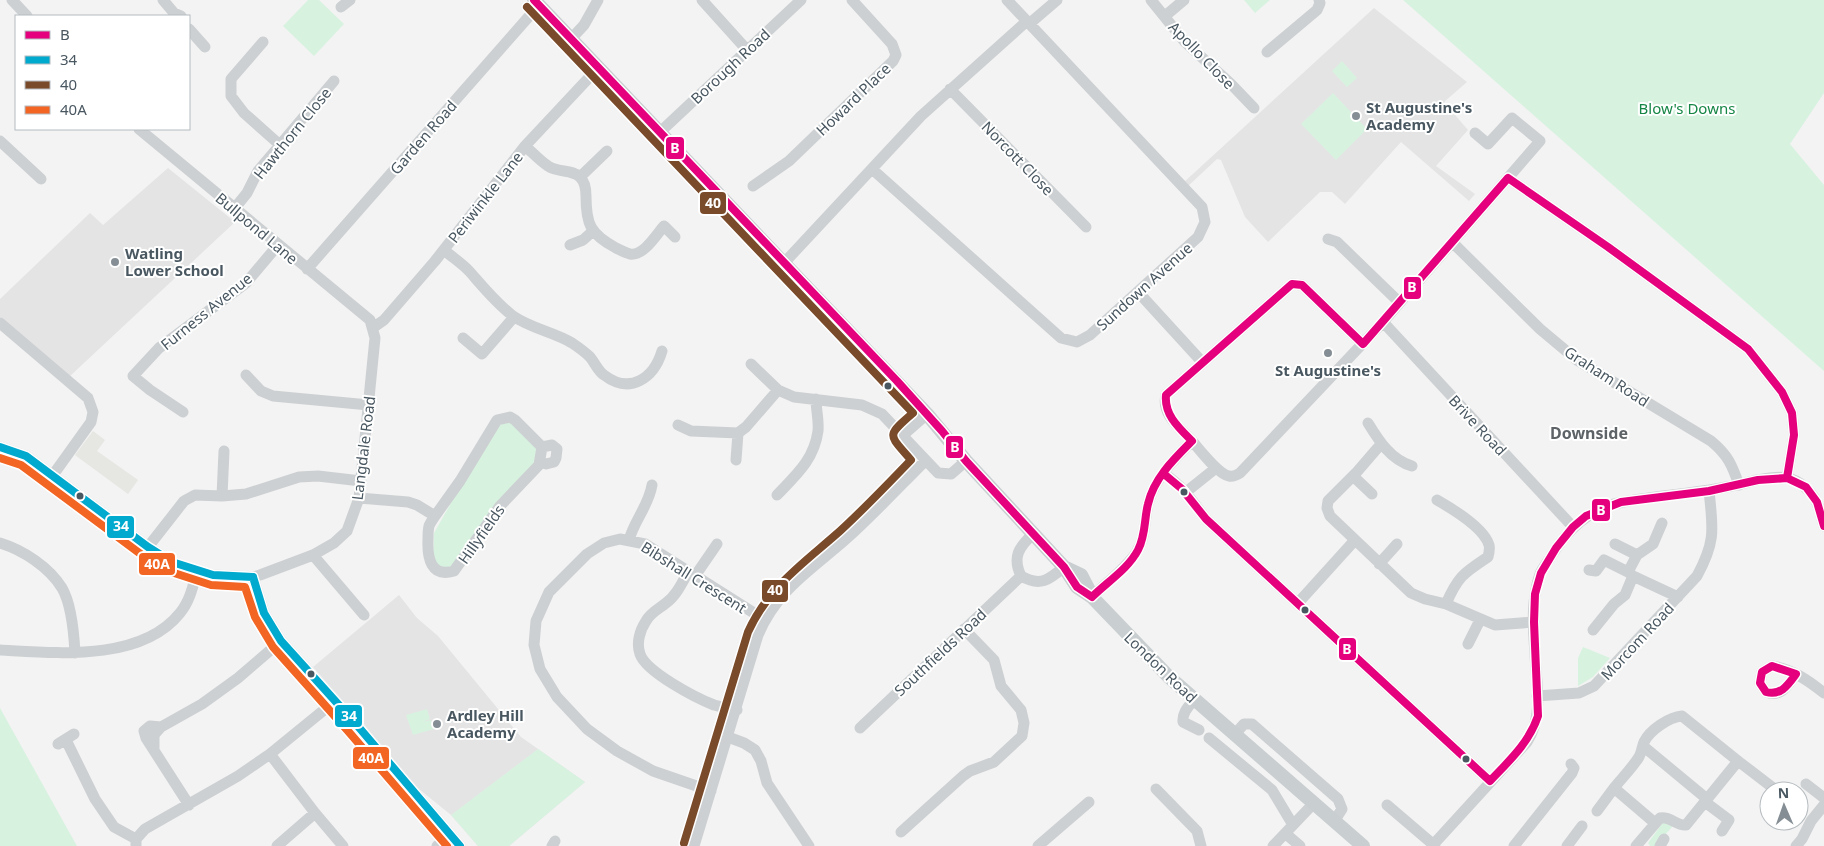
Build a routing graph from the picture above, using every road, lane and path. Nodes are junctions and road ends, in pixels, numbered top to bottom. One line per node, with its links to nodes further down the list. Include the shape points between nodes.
1 (12, 0): 13 (street)
2 (163, 0): 14 (street)
3 (598, 0): 18 (street, via 584,25)
4 (801, 0): 21 (street, Borough Road)
5 (852, 0): 38 (street, Howard Place, via 892,44 896,55 893,61 789,161)
6 (1007, 0): 16 (street, Sundown Avenue)
7 (1057, 0): 16 (street)
8 (1151, 0): 15 (street, Apollo Close)
9 (1184, 0): 15 (street)
10 (1319, 0): 22 (street, via 1317,10)
11 (536, 3): 18 (main road, London Road); 49 (street, Garden Road)
12 (708, 3): 21 (street)
13 (26, 15)
14 (178, 15)
15 (1164, 16): 26 (street, Apollo Close)
16 (1028, 22): 25 (street); 50 (street, Sundown Avenue, via 1202,207 1205,222 1198,238)
17 (190, 30): 20 (street)
18 (570, 39): 23 (main road, London Road)
19 (263, 42): 31 (street, via 226,77 231,96 244,113)
20 (205, 47)
21 (747, 50): 28 (street, Borough Road)
22 (1267, 52)
23 (598, 68): 28 (main road, London Road); 32 (street, Periwinkle Lane)
24 (334, 81): 31 (street, Hawthorn Close)
25 (950, 89): 34 (street); 40 (street, Norcott Close)
26 (1254, 108)
27 (140, 130): 39 (street, Bullpond Lane)
28 (659, 132): 48 (main road, London Road)
29 (1476, 133): 36 (street, via 1488,144 1512,118 1540,141)
30 (0, 140): 37 (street)
31 (280, 145): 39 (street, Hawthorn Close, via 258,171)
32 (524, 146): 35 (street, via 555,170); 47 (street, Periwinkle Lane)
33 (607, 151): 35 (street)
34 (872, 169): 48 (street); 50 (street, Sundown Avenue, via 1061,338 1077,342 1090,335)
35 (580, 177): 41 (street, via 586,187 586,213)
36 (1508, 178): 44 (street); 83 (street, via 1748,349 1782,392 1792,413 1794,435)
37 (41, 179)
38 (753, 186)
39 (234, 209): 45 (street, Bullpond Lane)
40 (1086, 227)
41 (593, 231): 42 (street, via 603,241 629,254 637,254 644,249 664,226); 46 (street)
42 (675, 237)
43 (1328, 239): 51 (street, via 1337,242)
44 (1452, 242): 51 (street); 85 (street, Graham Road, via 1540,330 1577,360 1718,446 1733,467)
45 (278, 245): 49 (street, Bullpond Lane); 65 (street, Furness Avenue, via 246,283 159,348 131,378)
46 (570, 245)
47 (444, 250): 52 (street, via 469,270 493,300); 55 (street, Periwinkle Lane, via 384,320)
48 (784, 264): 66 (main road, London Road)
49 (307, 269): 55 (street, Bullpond Lane, via 370,320)
50 (1138, 292): 59 (street)
51 (1399, 302): 53 (street)
52 (514, 317): 56 (street, via 482,354); 58 (street, via 534,328 573,337 603,374 617,382 631,384 648,377 659,362)
53 (1382, 322): 57 (street); 99 (street, Brive Road)
54 (0, 323): 81 (street, via 88,398 93,412 91,422)
55 (374, 327): 64 (street, Langdale Road)
56 (463, 338)
57 (1363, 344): 59 (street, via 1302,285 1292,284); 79 (street, via 1240,473 1228,476)
58 (662, 351)
59 (1203, 363): 71 (street, via 1166,395 1164,403 1167,412)
60 (751, 364): 62 (street)
61 (246, 375): 64 (street, via 261,391 274,396)
62 (778, 390): 63 (street, via 794,397); 69 (street)
63 (816, 399): 70 (street, via 862,405 882,414); 89 (street, via 818,429 812,455)
64 (369, 405): 84 (street, Langdale Road)
65 (183, 412)
66 (927, 414): 70 (street); 77 (main road, London Road)
67 (1368, 423): 72 (street)
68 (678, 425): 69 (street, via 692,431)
69 (738, 433): 75 (street)
70 (903, 435): 76 (street)
71 (1192, 441): 79 (street); 80 (street)
72 (1381, 444): 78 (street, via 1401,463); 82 (street)
73 (0, 447): 81 (street, Langdale Road, via 26,456)
74 (224, 451): 90 (street)
75 (736, 460)
76 (925, 461): 77 (street, via 938,473 952,474); 123 (street, via 846,539 798,579)
77 (966, 461): 100 (main road, London Road)
78 (1412, 466)
79 (1216, 468): 88 (street)
80 (1164, 474): 88 (street); 118 (street, via 1152,492 1145,531 1136,553)
81 (53, 475): 107 (street, Langdale Road)
82 (1353, 476): 91 (street); 102 (street, via 1328,501 1327,508 1330,516)
83 (1787, 478): 85 (street); 98 (street, via 1811,494 1817,502)
84 (361, 481): 90 (street, via 299,477 246,494); 92 (street, Langdale Road)
85 (1739, 485): 87 (street)
86 (652, 486): 101 (street)
87 (1709, 491): 99 (street, via 1621,502 1586,516); 119 (street, Morcom Road, via 1713,531 1708,556 1697,576)
88 (1186, 492): 120 (street, via 1206,519)
89 (777, 495)
90 (222, 496): 107 (street, via 195,495 184,501)
91 (1375, 496)
92 (359, 498): 96 (street, via 417,504); 108 (street, Langdale Road, via 347,531)
93 (1437, 500): 95 (street)
94 (1464, 500): 95 (street)
95 (1457, 511): 121 (street, via 1484,536 1493,560 1465,572 1454,584)
96 (435, 516): 96 (street, Hillyfields, via 498,420 510,417 515,420 542,447 541,462 500,506 454,572 436,571 430,560 429,527)
97 (1662, 523): 109 (street, via 1653,544)
98 (1824, 526)
99 (1573, 527): 125 (street, via 1541,573 1535,594)
100 (1033, 534): 111 (main road, London Road); 116 (street, via 1018,551)
101 (629, 540): 114 (street, Bibshall Crescent, via 645,544); 153 (street, Bibshall Crescent, via 604,543 587,554 549,592 536,621 534,645 540,669 557,697 587,729 617,751 653,771)
102 (1355, 540): 110 (street); 120 (street)
103 (0, 543): 131 (street, via 25,554 46,570 62,589 70,614)
104 (717, 544): 114 (street)
105 (1397, 544): 110 (street)
106 (1615, 544): 109 (street)
107 (148, 547): 113 (street, Langdale Road, via 172,562)
108 (313, 555): 117 (street, Langdale Road); 122 (street)
109 (1637, 555): 115 (street)
110 (1380, 564): 121 (street, via 1411,593)
111 (1064, 567): 116 (street, via 1043,582 1033,582); 118 (main road, London Road, via 1081,575)
112 (1589, 570): 115 (street, Morcom Road, via 1596,570 1604,560)
113 (198, 571): 117 (street, Langdale Road); 131 (street, via 181,613 167,627 126,645)
114 (691, 574): 123 (street, Bibshall Crescent); 137 (street, via 676,594 646,620 639,638 639,653 647,666 660,676 714,705)
115 (1631, 574): 119 (street, Morcom Road); 127 (street, via 1625,595)
116 (1021, 576): 126 (street, Southfields Road)
117 (253, 577): 128 (street, via 264,613)
118 (1092, 597): 135 (main road, London Road)
119 (1678, 597): 134 (street, Morcom Road, via 1594,686 1579,694)
120 (1298, 603): 148 (street)
121 (1446, 604): 124 (street)
122 (364, 615)
123 (764, 620): 137 (street)
124 (1480, 620): 125 (street, via 1495,625); 129 (street)
125 (1534, 622): 134 (street)
126 (964, 628): 138 (street, Southfields Road); 168 (street, via 994,660 1001,686 1021,710 1022,736 994,762 963,776)
127 (1593, 630)
128 (281, 641): 136 (street); 158 (street, via 202,704 160,727 150,726 144,731)
129 (1468, 644)
130 (0, 650): 131 (street)
131 (75, 653)
132 (1796, 674): 133 (street)
133 (1824, 694)
134 (1537, 696): 148 (street, via 1538,716 1532,733)
135 (1194, 700): 139 (street, via 1185,710 1183,722); 140 (main road, London Road)
136 (334, 701): 145 (street); 169 (street)
137 (737, 710): 141 (street)
138 (860, 728)
139 (1199, 730)
140 (1235, 734): 157 (main road, London Road); 163 (street, via 1244,724 1252,724 1338,799 1342,809)
141 (728, 738): 153 (street); 177 (street, via 755,750 767,783)
142 (1209, 738): 166 (street, via 1272,790)
143 (66, 739): 170 (street, via 95,799 114,827)
144 (1642, 746): 146 (street, via 1656,727 1674,716 1682,716); 151 (street, via 1640,755); 155 (street)
145 (270, 754): 158 (street); 162 (street)
146 (1738, 760): 149 (street); 155 (street)
147 (1571, 764): 183 (street, via 1574,768 1572,773)
148 (1490, 781): 171 (street)
149 (1764, 781)
150 (1809, 786): 154 (street)
151 (1614, 788): 161 (street); 164 (street)
152 (1156, 789): 179 (street, via 1197,831)
153 (712, 791): 176 (street)
154 (1824, 798)
155 (1706, 801): 164 (street, via 1686,825 1679,825 1666,817); 167 (street, via 1729,820)
156 (1089, 802): 178 (street)
157 (1314, 803): 163 (main road, London Road); 166 (street)
158 (189, 805): 170 (street, via 145,829)
159 (1388, 805): 171 (street)
160 (1824, 805): 186 (street)
161 (1597, 810)
162 (315, 813): 172 (street); 173 (street)
163 (1334, 820): 182 (main road, London Road)
164 (1656, 823): 185 (street)
165 (1582, 826): 184 (street)
166 (1289, 829): 180 (street); 181 (street)
167 (1722, 831)
168 (901, 832)
169 (450, 835): 174 (street); 175 (street)
170 (136, 843)
171 (1434, 845)
172 (277, 846)
173 (344, 846)
174 (437, 846)
175 (460, 846)
176 (694, 846)
177 (810, 846)
178 (1038, 846)
179 (1201, 846)
180 (1273, 846)
181 (1300, 846)
182 (1363, 846)
183 (1514, 846)
184 (1567, 846)
185 (1636, 846)
186 (1796, 846)

